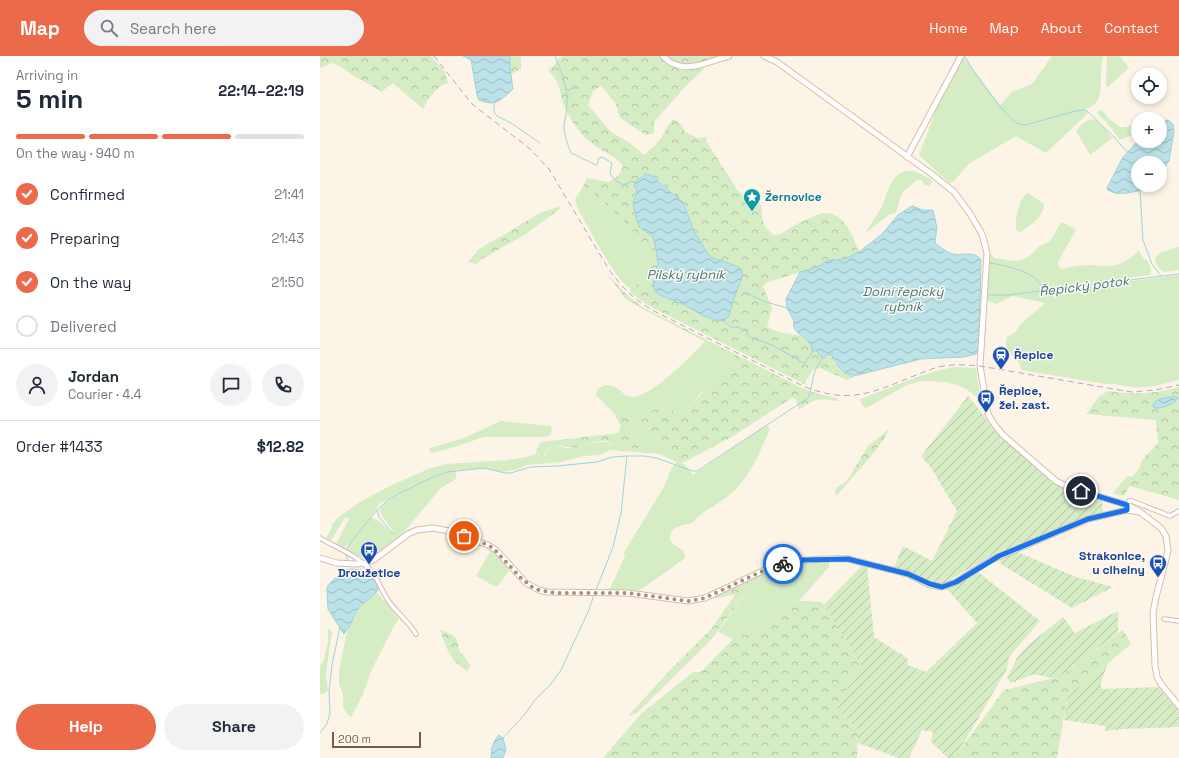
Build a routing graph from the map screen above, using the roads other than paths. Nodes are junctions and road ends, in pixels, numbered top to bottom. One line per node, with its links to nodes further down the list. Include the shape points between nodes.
1 (663, 56): 2 (street, via 672,64 685,68)
2 (729, 56)
3 (764, 56): 5 (street, via 777,62)
4 (962, 56): 5 (street)
5 (907, 157): 6 (street, via 954,192 982,234 987,253 987,268 980,372 988,414 997,430 1062,485)
6 (1127, 508): 7 (street, via 1129,501 1132,501 1170,516); 10 (street, via 1088,519 995,558 956,582 942,587 908,574 839,559 804,560 771,567 705,598 688,601 628,593 555,593 539,590 526,583 498,551 488,545 433,528 414,531 376,559); 14 (street, via 1140,512 1161,528 1168,541 1168,551 1154,609 1154,651 1159,681)
7 (1179, 511)
8 (320, 538): 10 (street, via 357,557)
9 (320, 558): 10 (street, via 337,563)
10 (363, 563): 13 (street, via 375,577 390,603)
11 (1164, 619): 12 (street)
12 (1179, 621)
13 (416, 634)
14 (1178, 702)

